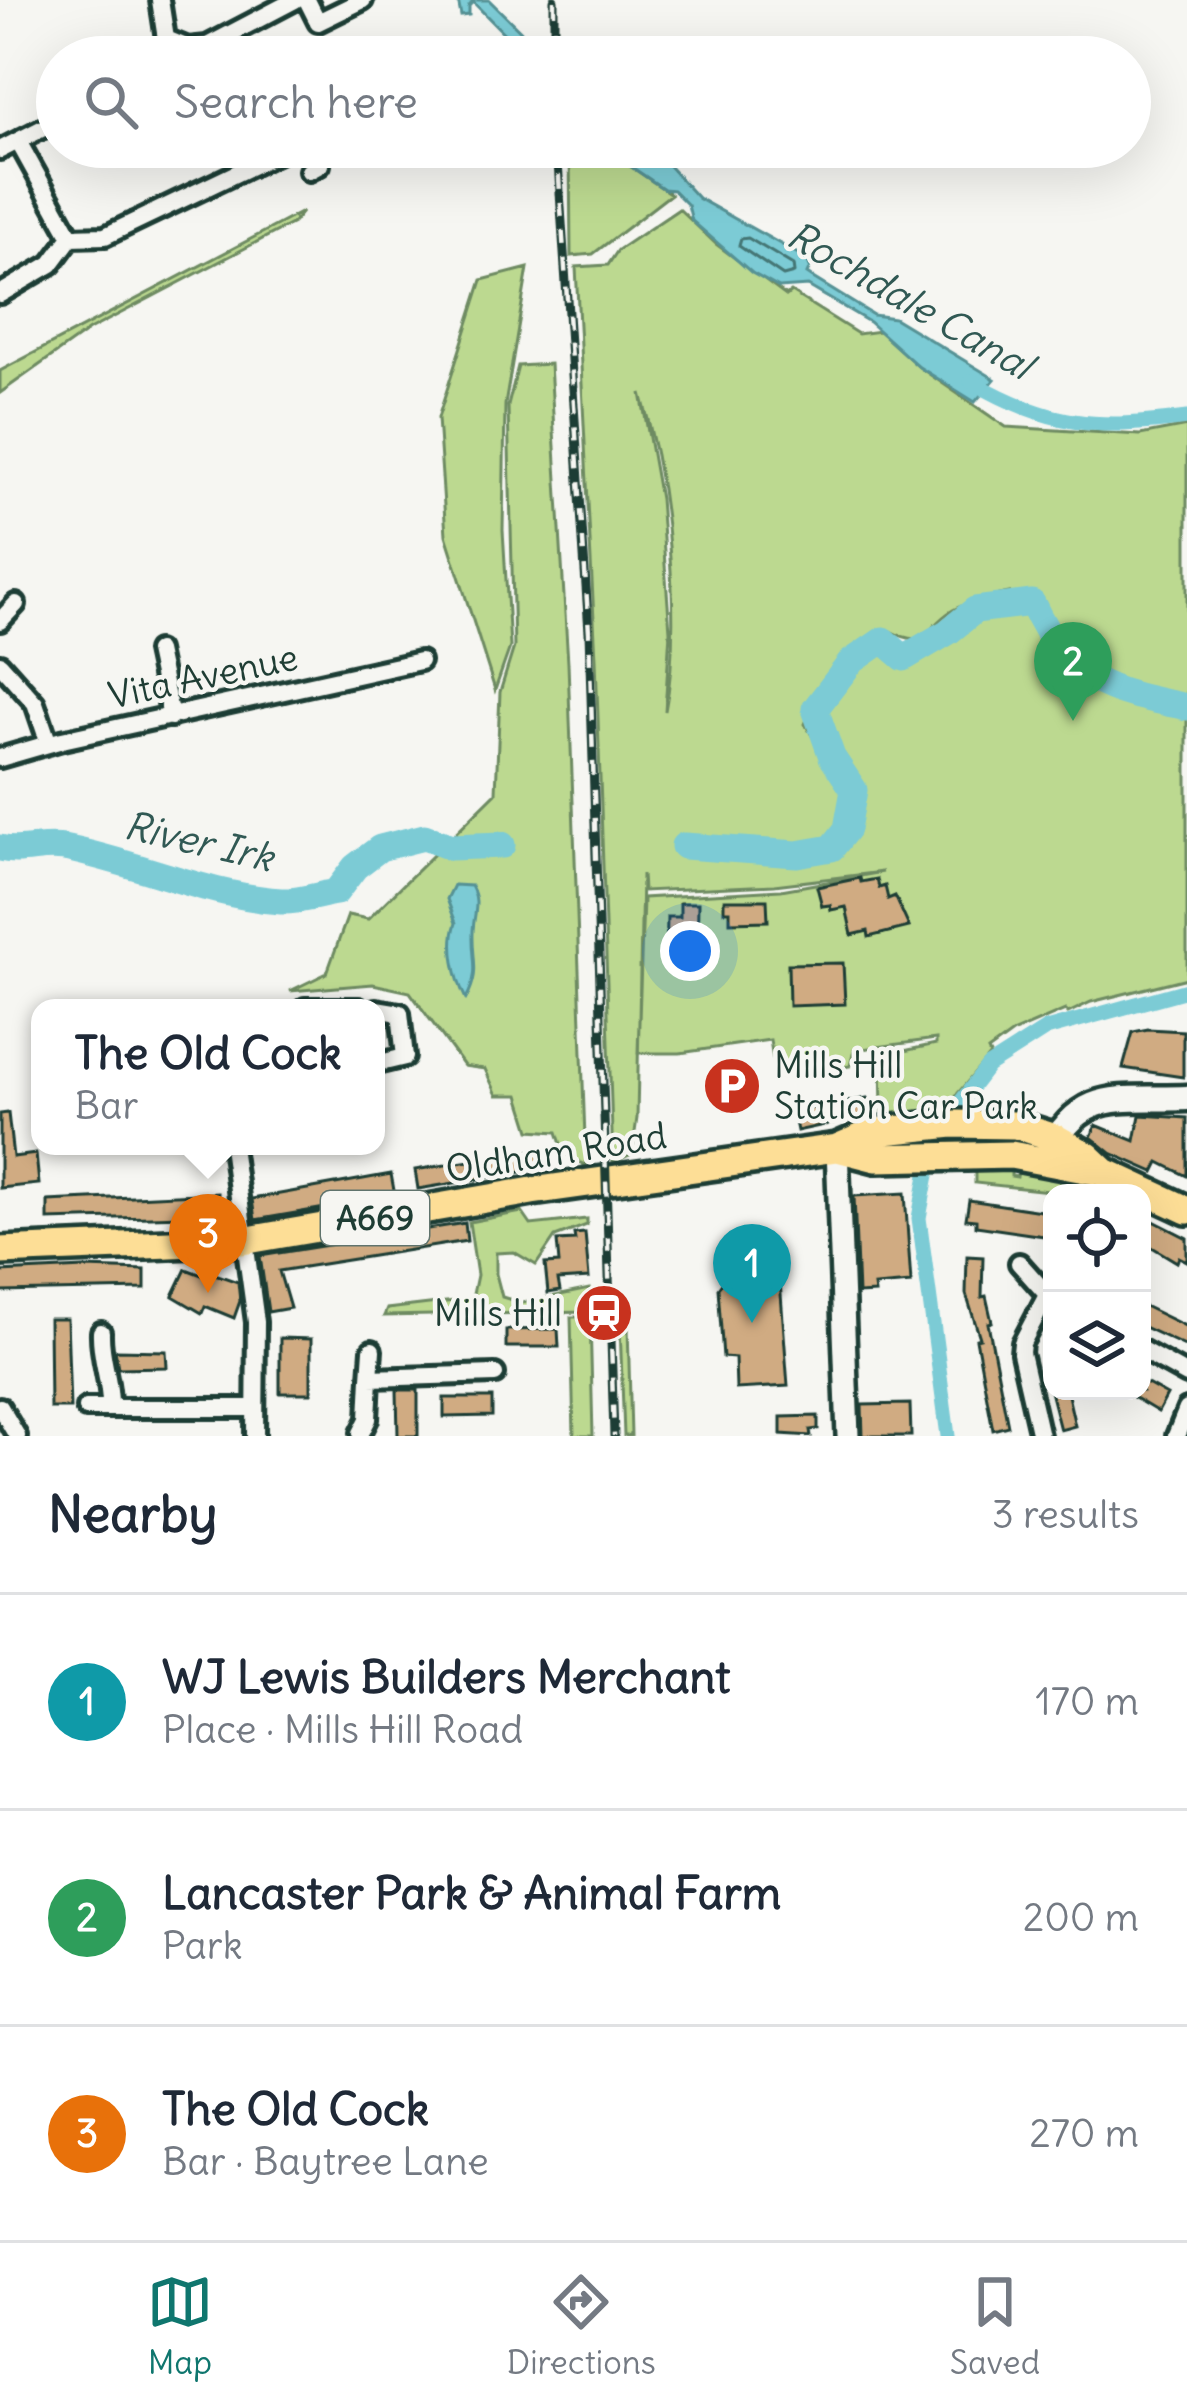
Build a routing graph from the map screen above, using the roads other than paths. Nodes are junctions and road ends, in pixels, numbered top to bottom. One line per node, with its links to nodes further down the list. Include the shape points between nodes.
1 (160, 0): 5 (street)
2 (295, 0): 6 (street)
3 (308, 0): 4 (street, via 318,22)
4 (363, 0)
5 (166, 36)
6 (226, 36)
7 (36, 132): 8 (street)
8 (18, 141): 9 (street); 11 (street)
9 (0, 150)
10 (247, 168): 11 (street, via 105,236)
11 (71, 237): 12 (street, via 51,264)
12 (0, 294)
13 (16, 604): 14 (street)
14 (0, 621)
15 (157, 651): 18 (street)
16 (420, 661): 18 (street, Vita Avenue)
17 (0, 664): 19 (street, via 35,703)
18 (171, 717): 19 (street, Vita Avenue)
19 (49, 744): 20 (street, Vita Avenue)
20 (0, 758)
21 (385, 1010): 22 (street, via 400,1013 405,1057)
22 (385, 1062)
23 (1187, 1098): 25 (main road, via 1087,1106)
24 (838, 1148): 25 (main road, A669, via 876,1159); 25 (main road, A669, via 874,1132 987,1123 1032,1128); 28 (main road, Oldham Road / A669); 47 (street)
25 (1050, 1149): 27 (main road, A669, via 1088,1156)
26 (233, 1155): 28 (street)
27 (1187, 1210)
28 (242, 1241): 29 (main road, Oldham Road / A669); 42 (street, via 256,1322)
29 (0, 1251)
30 (1019, 1263): 31 (street)
31 (1044, 1292)
32 (1043, 1308): 48 (street, via 1021,1353)
33 (101, 1332): 40 (street)
34 (372, 1350): 38 (street)
35 (1151, 1355): 37 (street)
36 (495, 1374): 38 (street)
37 (1187, 1375)
38 (370, 1378): 44 (street)
39 (0, 1407): 45 (street)
40 (110, 1407): 41 (street); 42 (street)
41 (86, 1408)
42 (254, 1408): 46 (street)
43 (1187, 1409): 49 (street)
44 (360, 1435)
45 (17, 1436)
46 (255, 1436)
47 (848, 1436)
48 (1040, 1436)
49 (1177, 1436)

